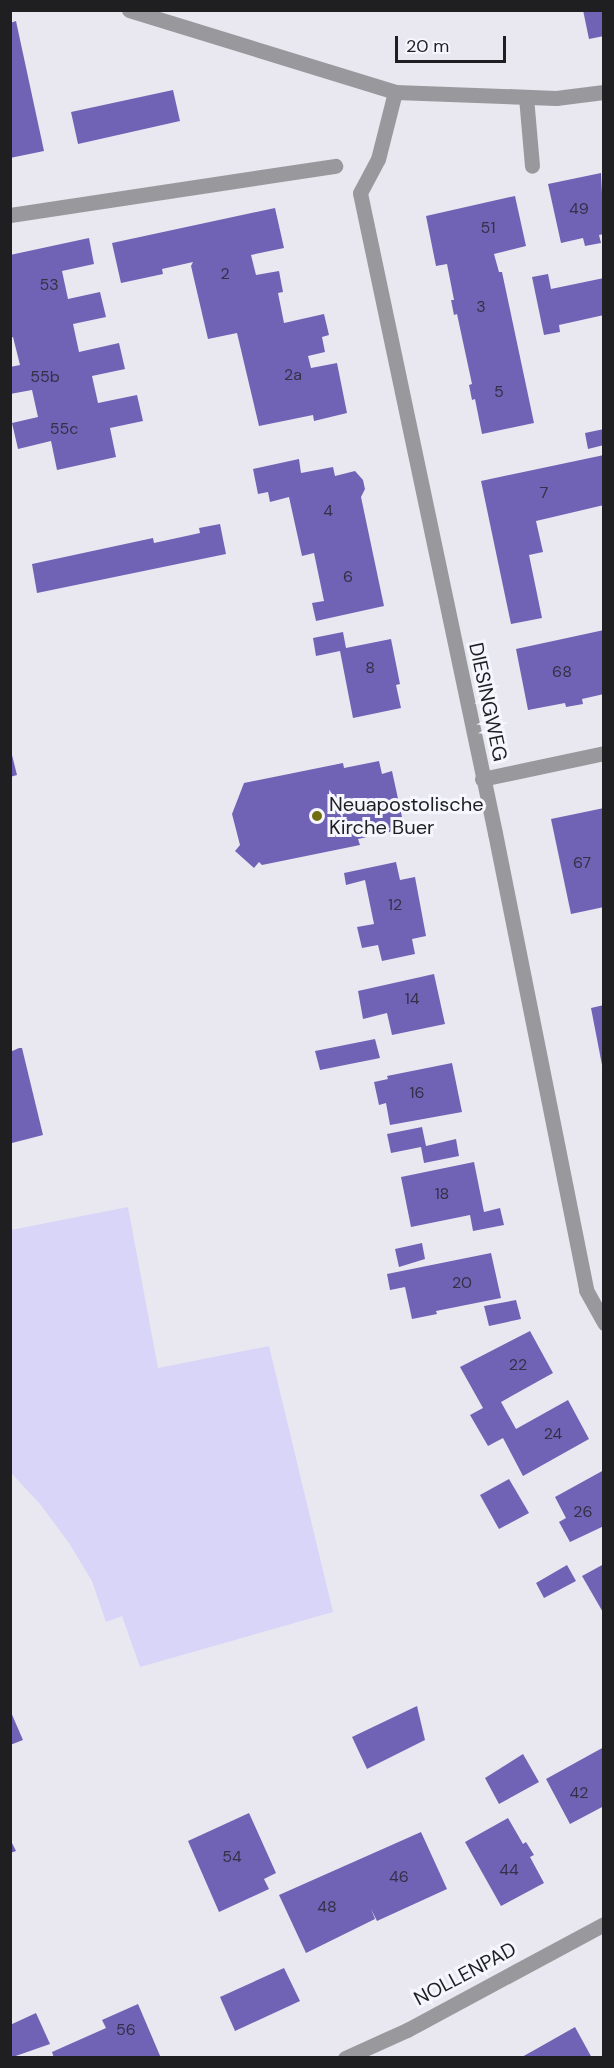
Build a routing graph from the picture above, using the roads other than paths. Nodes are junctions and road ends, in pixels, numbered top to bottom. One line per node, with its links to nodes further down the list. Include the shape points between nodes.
1 (129, 10): 2 (street)
2 (395, 92): 4 (street); 9 (street, DIESINGWEG, via 378,159 360,193)
3 (603, 92): 4 (street)
4 (526, 97): 6 (street)
5 (335, 166): 7 (street)
6 (532, 166)
7 (10, 215)
8 (603, 753): 9 (street)
9 (482, 779): 10 (street, DIESINGWEG, via 586,1290)
10 (603, 1323)
11 (603, 1924): 12 (street, NOLLENPAD, via 407,2030)
12 (345, 2058)

